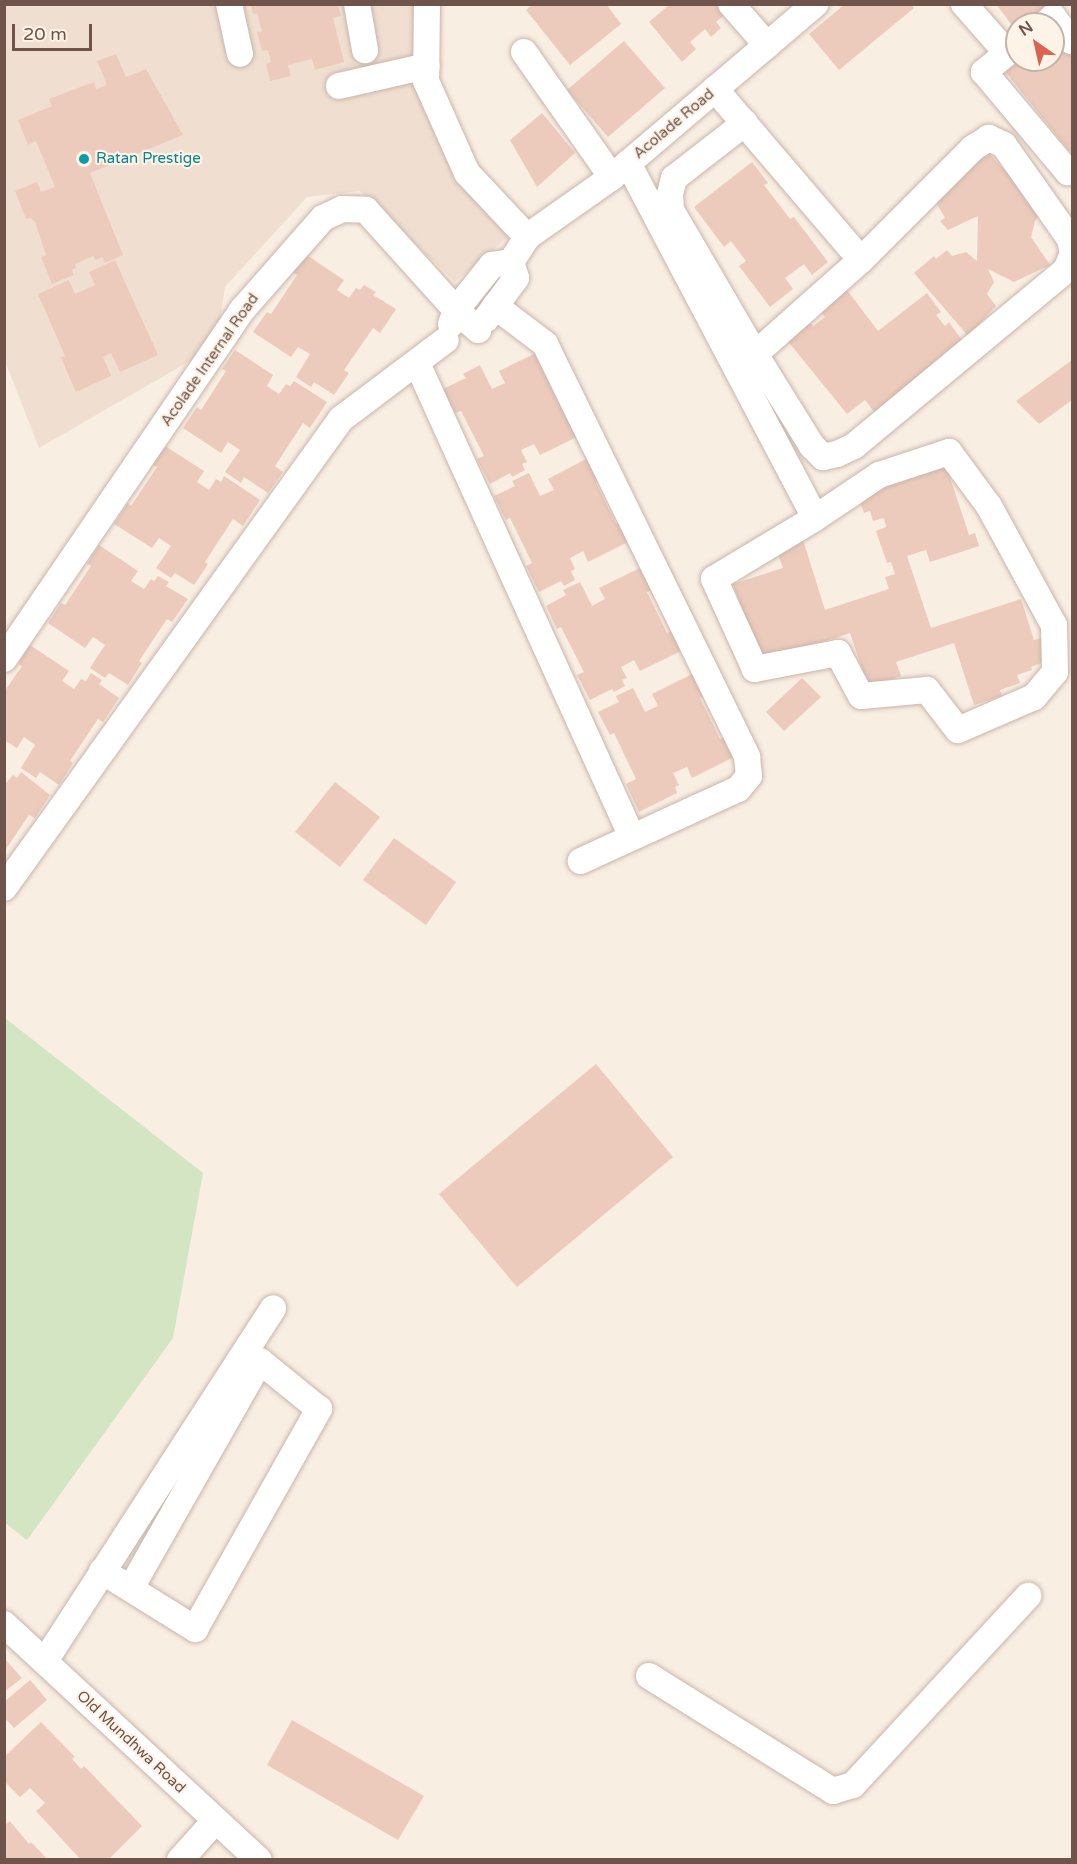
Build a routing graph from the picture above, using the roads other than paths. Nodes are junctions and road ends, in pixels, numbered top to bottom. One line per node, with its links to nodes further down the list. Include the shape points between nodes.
1 (229, 4): 11 (street)
2 (357, 4): 9 (street)
3 (428, 4): 13 (street)
4 (731, 4): 8 (street)
5 (815, 4): 8 (street, Acolade Road)
6 (964, 4): 7 (street)
7 (1005, 42)
8 (767, 45): 15 (street, Acolade Road)
9 (365, 50)
10 (524, 52): 18 (street)
11 (240, 54)
12 (1005, 55): 17 (street, via 984,72 1068,172)
13 (427, 66): 14 (street); 19 (street, via 426,81 467,173)
14 (339, 86)
15 (716, 89): 16 (street); 18 (street, Acolade Road)
16 (745, 123): 22 (street); 28 (street, via 674,178 670,194 671,210)
17 (1072, 169)
18 (620, 170): 19 (street, Acolade Road); 30 (street)
19 (527, 237): 23 (street)
20 (1072, 250): 22 (street, via 1070,239 1004,145 989,138 973,148)
21 (1072, 256): 28 (street, via 1066,270 854,446 837,454 823,456 812,446)
22 (861, 260): 28 (street)
23 (511, 262): 24 (street, via 516,278); 25 (street, via 492,265)
24 (495, 306): 26 (street); 32 (street, via 545,344 747,757 749,776 738,789)
25 (456, 310): 26 (street, Acolade Internal Road); 27 (street); 31 (street, Acolade Internal Road, via 366,210 342,209 323,218 243,309)
26 (478, 330): 27 (street)
27 (446, 340): 29 (street)
28 (755, 354)
29 (417, 363): 32 (street); 34 (street, via 341,419)
30 (815, 518): 30 (street, via 879,475 949,452 988,506 1054,625 1055,672 1034,697 958,730 927,690 861,696 838,653 755,669 714,579)
31 (4, 659)
32 (632, 837): 33 (street)
33 (580, 861)
34 (4, 888)
35 (273, 1308): 36 (street)
36 (102, 1571): 37 (street); 40 (street)
37 (131, 1588): 37 (street, via 195,1629 320,1409 260,1361)
38 (1028, 1596): 41 (street, via 853,1785 832,1791)
39 (7, 1629): 40 (street, Old Mundhwa Road)
40 (45, 1661): 42 (street, Old Mundhwa Road)
41 (649, 1676)
42 (215, 1821): 43 (street); 44 (street, Old Mundhwa Road)
43 (180, 1860)
44 (259, 1860)

